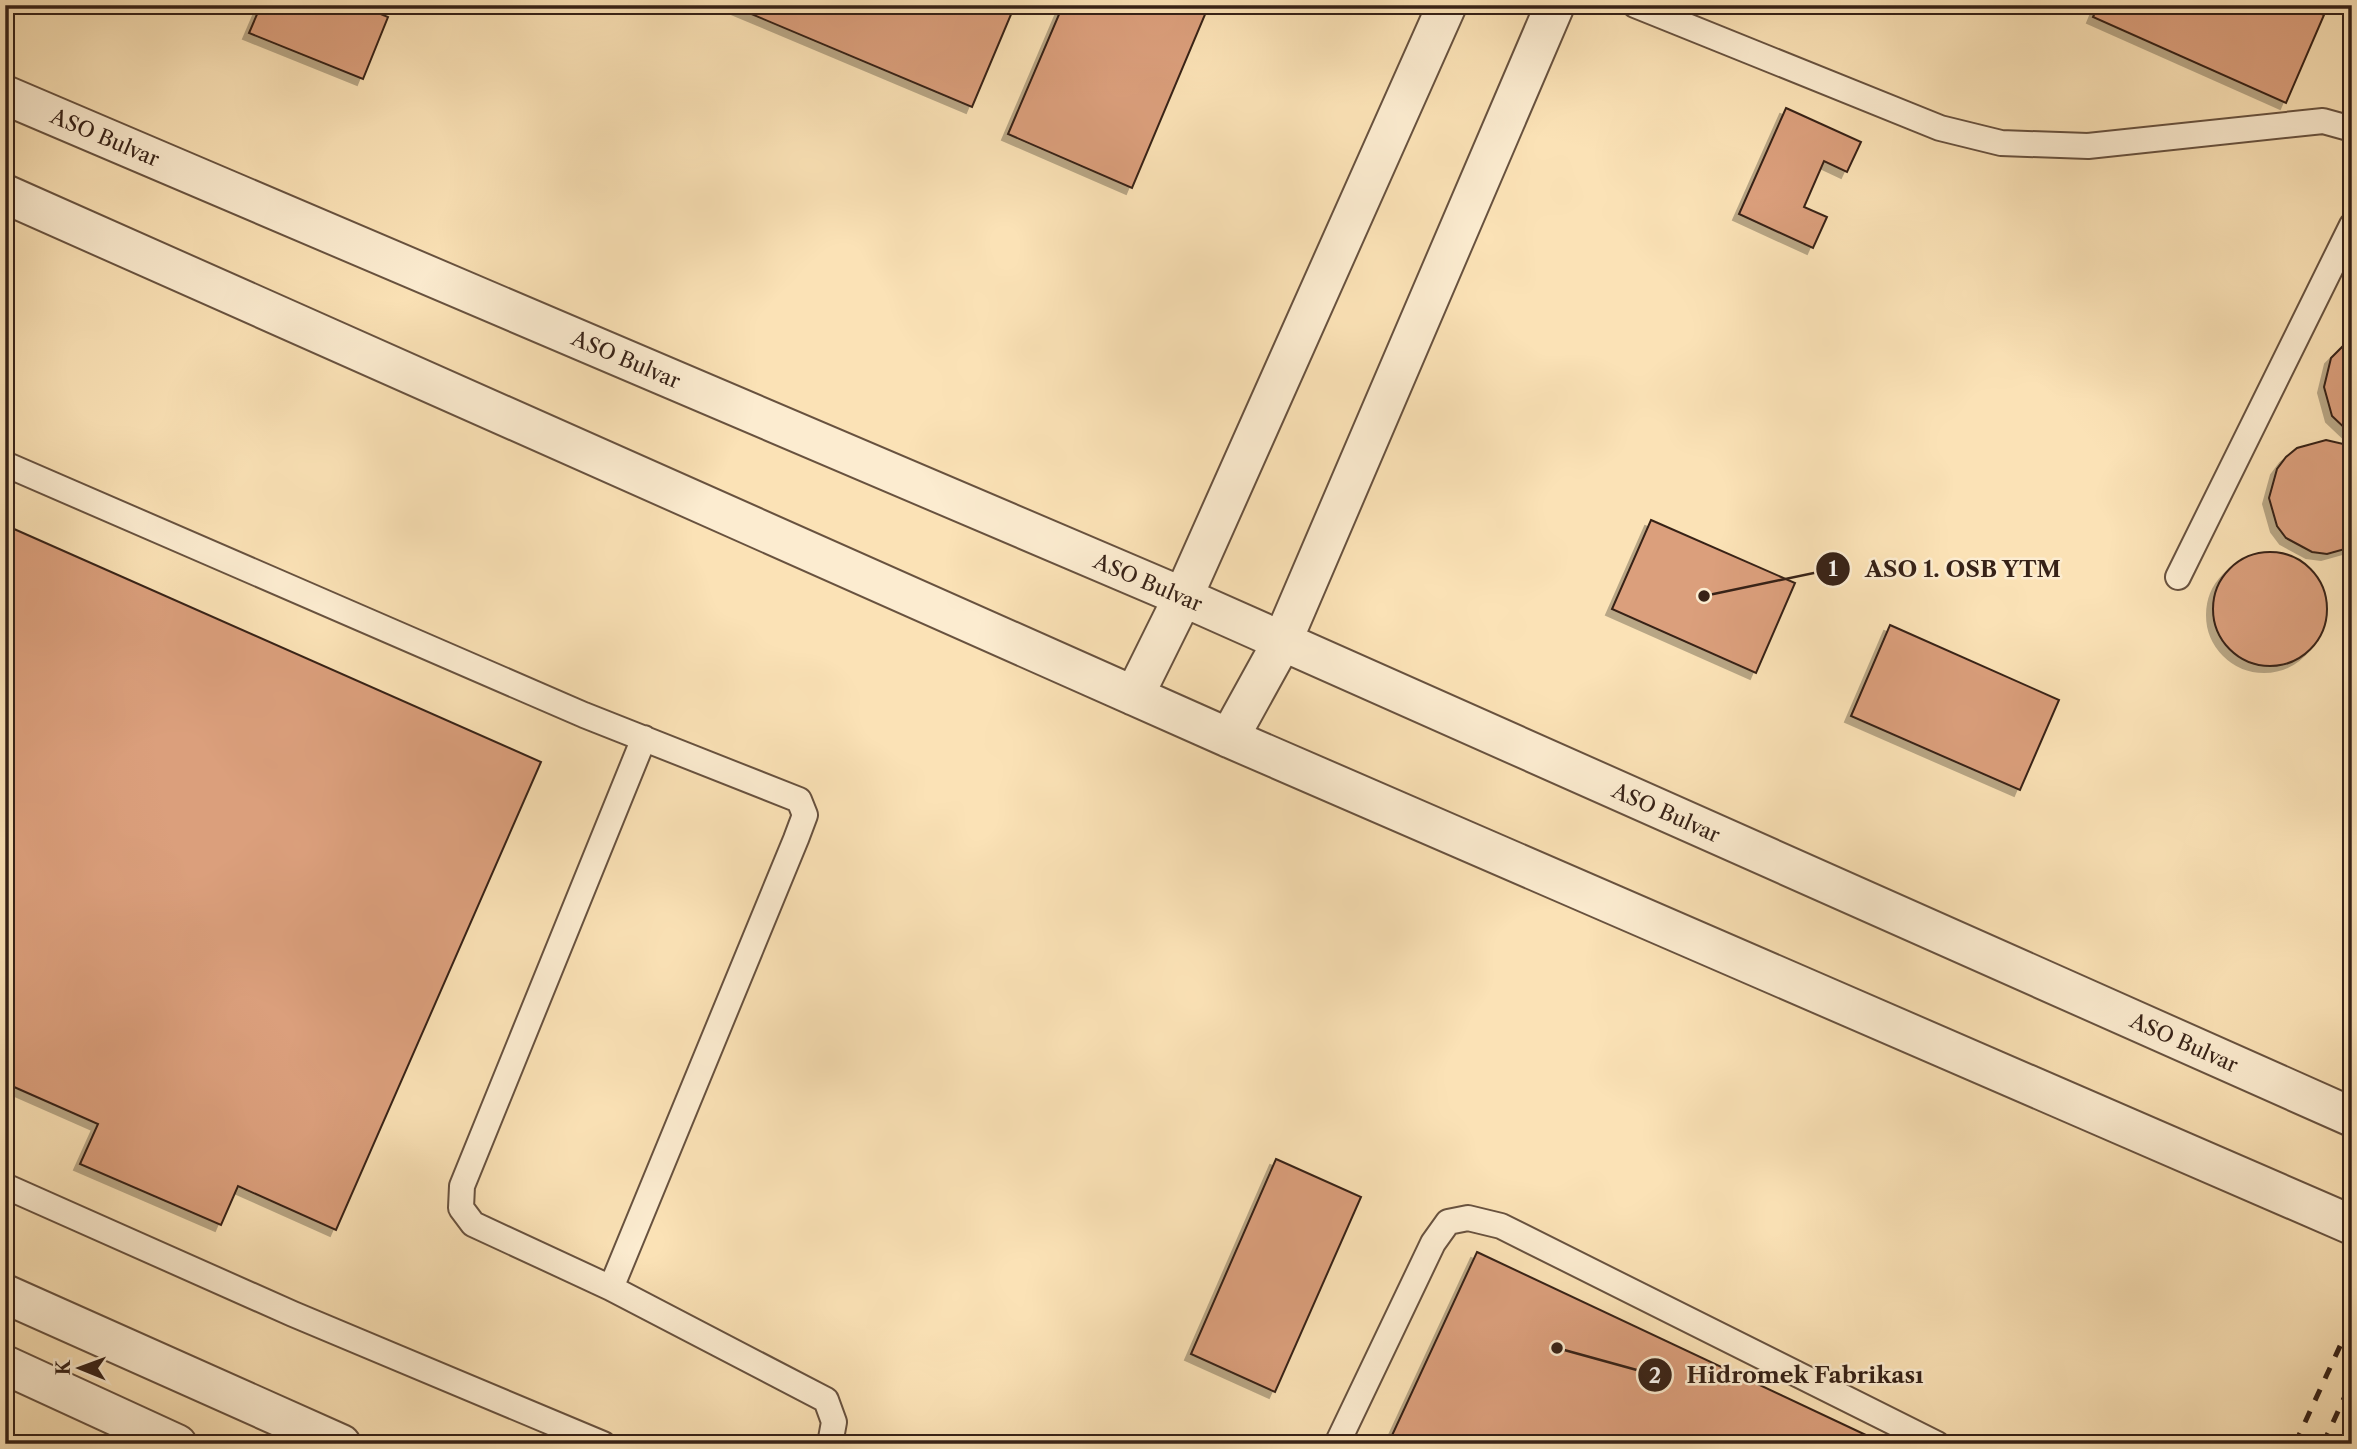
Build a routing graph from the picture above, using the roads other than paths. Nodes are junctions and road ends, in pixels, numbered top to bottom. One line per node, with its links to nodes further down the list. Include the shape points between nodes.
1 (1447, 5): 10 (street)
2 (1555, 5): 11 (street)
3 (1635, 5): 5 (lane, via 1940,128 2001,144 2088,146 2323,121)
4 (5, 96): 10 (street, ASO Bulvar)
5 (2352, 129)
6 (5, 194): 12 (street)
7 (2352, 225): 9 (lane)
8 (5, 464): 13 (lane)
9 (2178, 577)
10 (1183, 597): 11 (street, ASO Bulvar); 12 (street)
11 (1282, 642): 14 (street); 15 (street, ASO Bulvar)
12 (1134, 696): 14 (street)
13 (644, 738): 18 (lane, via 461,1186 461,1208 473,1224); 18 (lane, via 799,800 805,815)
14 (1229, 738): 17 (street)
15 (2352, 1117)
16 (5, 1186): 23 (lane)
17 (2352, 1226)
18 (611, 1288): 24 (lane, via 825,1400 834,1422)
19 (5, 1294): 22 (street)
20 (5, 1365): 21 (street)
21 (177, 1444)
22 (341, 1444)
23 (603, 1444)
24 (830, 1444)
25 (1337, 1444): 26 (lane, via 1433,1243 1448,1222 1468,1218 1501,1226)
26 (1937, 1444)

